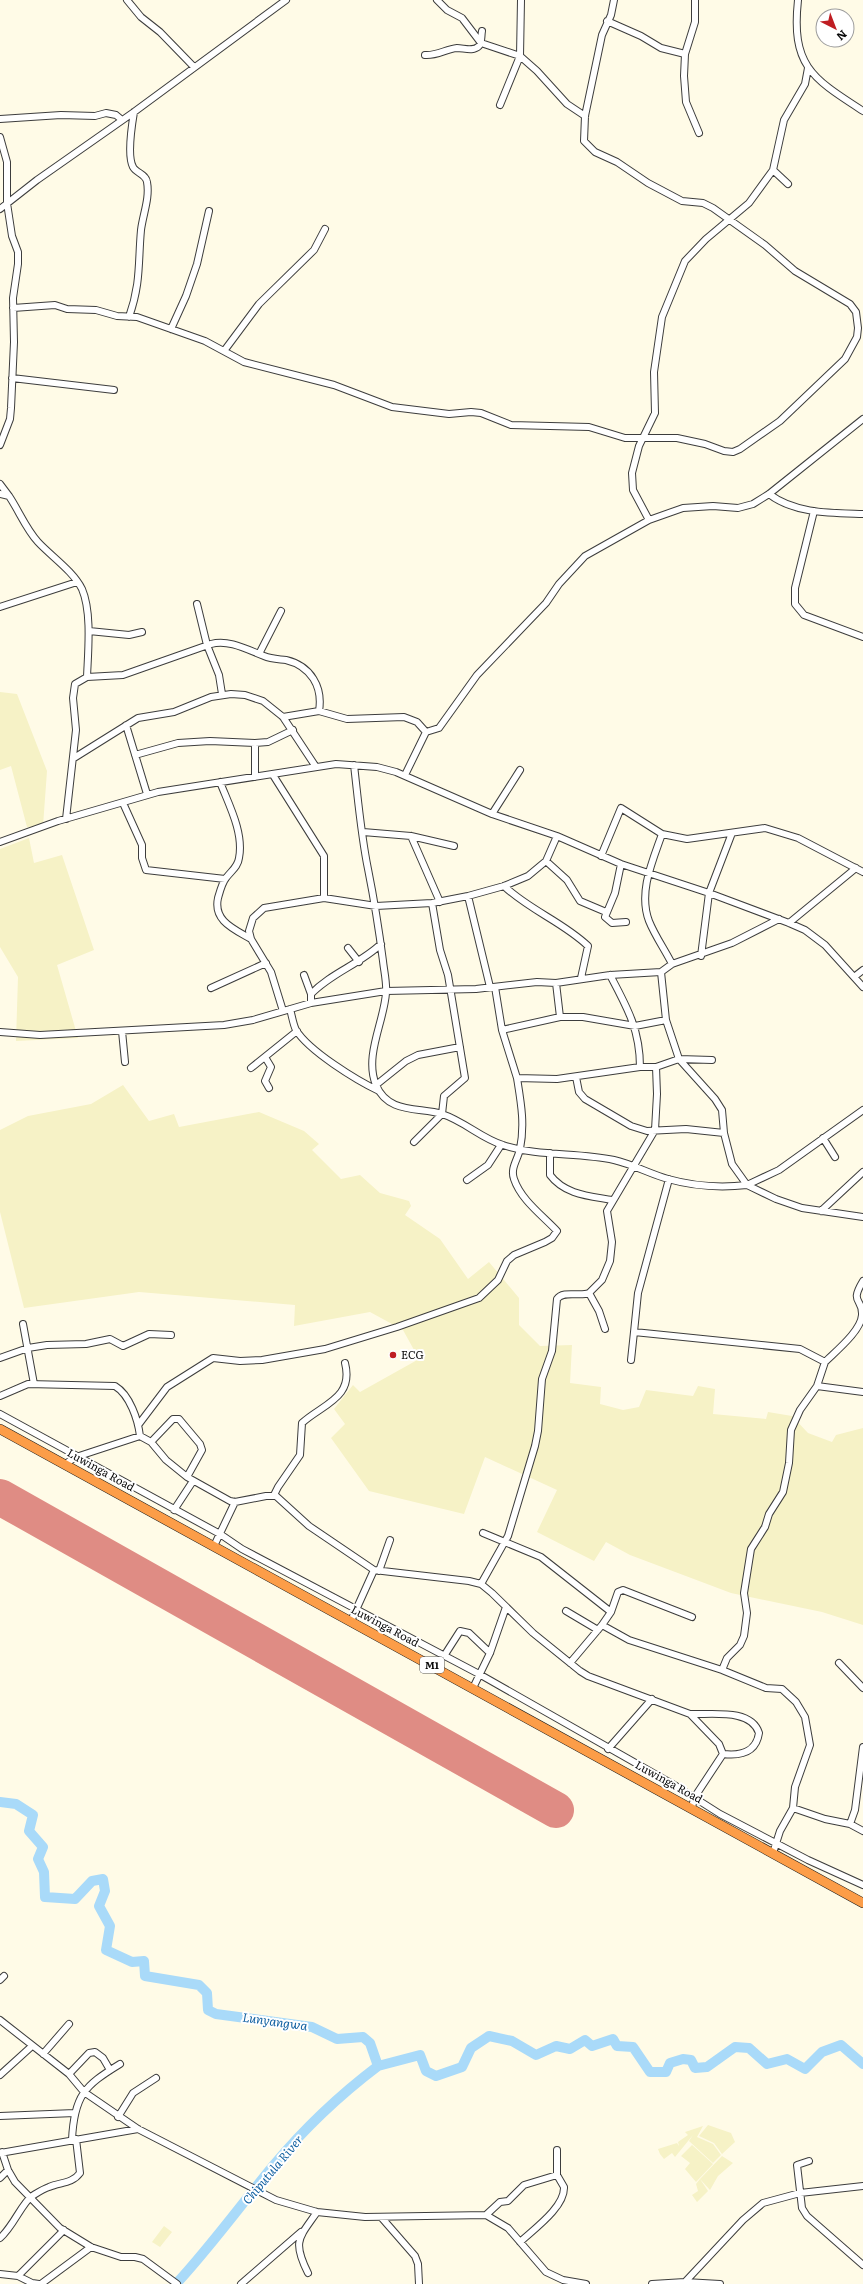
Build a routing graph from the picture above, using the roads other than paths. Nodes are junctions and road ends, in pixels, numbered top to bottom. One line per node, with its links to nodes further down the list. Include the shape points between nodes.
1 (128, 0): 14 (street, via 141,17 160,32)
2 (286, 0): 14 (street)
3 (437, 0): 10 (street, via 447,10 462,18)
4 (522, 0): 13 (street)
5 (614, 0): 8 (street)
6 (695, 0): 11 (street, via 695,22)
7 (798, 0): 15 (street, via 799,52)
8 (607, 22): 11 (street, via 641,36 661,48); 19 (street)
9 (482, 31): 10 (street)
10 (481, 43): 12 (street, via 478,47 470,49 454,48); 13 (street)
11 (685, 54): 22 (street, via 685,94)
12 (425, 55)
13 (520, 56): 16 (street); 19 (street, via 567,104)
14 (194, 67): 18 (street)
15 (808, 68): 17 (street, via 834,91); 25 (street, via 805,84 784,120)
16 (500, 105)
17 (863, 111)
18 (134, 112): 21 (street); 33 (street, via 131,162 132,167 146,178 147,182 146,206 141,229 139,285)
19 (585, 116): 30 (street, via 584,141 595,152 617,162 678,199 708,205)
20 (0, 119): 21 (street, via 61,115 95,116 106,113 116,115)
21 (122, 120): 27 (street)
22 (699, 133)
23 (0, 137): 24 (street)
24 (3, 158): 27 (street)
25 (773, 170): 26 (street); 30 (street, via 749,203)
26 (788, 184)
27 (7, 203): 28 (street); 32 (street, via 12,236 18,252)
28 (0, 209)
29 (209, 211): 34 (street, via 197,264)
30 (731, 220): 39 (street, via 685,261 679,275 660,323 654,372 655,413); 39 (street, via 795,271 850,304 857,318 857,337 845,359 836,369 780,421 740,450 724,451 677,438)
31 (325, 229): 35 (street, via 314,250 259,304)
32 (13, 308): 33 (street, via 56,305 67,309); 36 (street)
33 (129, 317): 34 (street)
34 (171, 329): 35 (street)
35 (224, 351): 39 (street, via 251,365 334,385 392,407 449,414 480,413 511,425 589,427 625,438)
36 (12, 378): 37 (street); 40 (street, via 10,420)
37 (114, 390)
38 (863, 419): 43 (street)
39 (644, 438): 47 (street, via 635,459 632,484)
40 (0, 445)
41 (0, 484): 44 (street)
42 (0, 494): 44 (street)
43 (770, 494): 45 (street, via 778,501); 47 (street, via 746,507 692,506)
44 (8, 496): 48 (street, via 36,539)
45 (814, 511): 46 (street); 54 (street, via 795,588 795,604 804,615)
46 (863, 514)
47 (649, 520): 63 (street, via 608,541 577,563 546,603 477,675 439,728)
48 (77, 582): 50 (street); 52 (street, via 83,593)
49 (197, 604): 55 (street)
50 (0, 608)
51 (281, 611): 56 (street)
52 (89, 631): 53 (street, via 129,635); 57 (street)
53 (142, 632)
54 (863, 637)
55 (207, 645): 56 (street, via 224,641); 57 (street, via 129,674 116,677); 58 (street, via 217,669)
56 (259, 654): 59 (street, via 287,661 306,671 320,689)
57 (87, 677): 66 (street, via 75,684 73,690 76,721)
58 (222, 694): 60 (street, via 245,695 263,701); 61 (street, via 174,712 138,718)
59 (319, 711): 60 (street); 63 (street, via 347,719 404,717 417,722)
60 (283, 717): 62 (street)
61 (126, 725): 65 (street); 66 (street)
62 (294, 730): 64 (street, via 275,740); 68 (street)
63 (426, 732): 71 (street)
64 (254, 743): 65 (street, via 219,740 178,742); 72 (street)
65 (135, 755): 74 (street)
66 (74, 758): 77 (street)
67 (354, 765): 68 (street); 71 (street, via 382,768); 78 (street)
68 (316, 767): 70 (street)
69 (520, 770): 76 (street)
70 (273, 775): 72 (street); 95 (street, via 324,856)
71 (405, 775): 76 (street)
72 (255, 777): 73 (street)
73 (220, 782): 74 (street); 91 (street, via 240,839 239,858 235,869)
74 (147, 794): 75 (street)
75 (123, 802): 77 (street); 91 (street, via 142,845 142,858 146,870)
76 (492, 814): 82 (street)
77 (66, 819): 83 (street)
78 (363, 832): 81 (street); 98 (street)
79 (732, 833): 80 (street, via 687,839); 88 (street, via 765,828 781,832); 93 (street)
80 (662, 834): 85 (street, via 621,808); 90 (street)
81 (411, 836): 84 (street); 96 (street)
82 (558, 836): 85 (street); 86 (street)
83 (0, 842)
84 (454, 846)
85 (601, 856): 87 (street)
86 (546, 861): 92 (street, via 528,876); 99 (street, via 567,880 580,901)
87 (621, 864): 90 (street); 99 (street, via 615,893)
88 (856, 868): 89 (street); 102 (street)
89 (863, 872)
90 (649, 873): 93 (street); 109 (street, via 646,892 649,920)
91 (225, 879): 103 (street, via 216,905 219,916 228,926)
92 (504, 886): 94 (street); 115 (street, via 588,946)
93 (709, 893): 100 (street); 106 (street)
94 (468, 896): 96 (street); 117 (street)
95 (324, 898): 98 (street); 103 (street, via 264,908 253,918 249,930)
96 (440, 902): 97 (street)
97 (432, 903): 98 (street); 120 (street)
98 (376, 906): 104 (street)
99 (606, 912): 101 (street, via 605,917 608,921)
100 (779, 919): 102 (street); 106 (street)
101 (626, 922)
102 (789, 923): 114 (street, via 816,938)
103 (251, 938): 108 (street)
104 (381, 944): 107 (street); 121 (street)
105 (348, 948): 107 (street)
106 (701, 956): 109 (street)
107 (359, 962): 122 (street, via 324,982)
108 (266, 963): 119 (street); 125 (street, via 279,993)
109 (672, 964): 111 (street)
110 (863, 970): 114 (street)
111 (661, 972): 113 (street); 127 (street)
112 (304, 975): 122 (street)
113 (610, 975): 115 (street); 128 (street)
114 (854, 977): 118 (street)
115 (581, 978): 116 (street)
116 (556, 982): 117 (street); 126 (street)
117 (493, 987): 120 (street); 129 (street)
118 (863, 987)
119 (211, 988)
120 (450, 990): 121 (street); 133 (street)
121 (386, 991): 123 (street); 144 (street, via 373,1059)
122 (311, 994): 123 (street)
123 (311, 1003): 124 (street)
124 (290, 1009): 125 (street); 131 (street)
125 (283, 1011): 130 (street, via 224,1025)
126 (560, 1018): 128 (street, via 583,1017); 129 (street)
127 (666, 1020): 128 (street); 135 (street)
128 (635, 1026): 138 (street)
129 (502, 1030): 142 (street)
130 (122, 1031): 132 (street, via 40,1035); 137 (street)
131 (297, 1031): 134 (street); 144 (street, via 348,1075)
132 (0, 1032)
133 (460, 1047): 144 (street, via 418,1055 406,1061); 146 (street, via 464,1082 444,1096)
134 (265, 1057): 140 (street); 143 (street, via 271,1067 265,1081)
135 (679, 1059): 136 (street); 139 (street); 148 (street, via 722,1110)
136 (712, 1060)
137 (125, 1062)
138 (640, 1067): 139 (street); 141 (street)
139 (656, 1067): 147 (street)
140 (251, 1068)
141 (576, 1077): 142 (street); 147 (street, via 579,1092 585,1099 631,1126 647,1131)
142 (517, 1078): 152 (street, via 523,1110)
143 (269, 1088)
144 (378, 1088): 146 (street, via 399,1108)
145 (862, 1112): 149 (street)
146 (442, 1114): 150 (street); 151 (street)
147 (655, 1130): 148 (street, via 686,1129); 155 (street)
148 (724, 1133): 159 (street, via 732,1164)
149 (823, 1138): 154 (street); 159 (street, via 779,1170)
150 (414, 1142)
151 (501, 1145): 152 (street); 158 (street, via 488,1165)
152 (520, 1150): 153 (street); 179 (street, via 512,1170 513,1178 526,1200 557,1231 546,1242 514,1255 507,1261 498,1280 485,1294 451,1309 325,1349 262,1360 213,1358 165,1389)
153 (550, 1153): 155 (street, via 615,1160); 160 (street, via 550,1174 565,1188 575,1193)
154 (835, 1157)
155 (634, 1167): 157 (street); 160 (street)
156 (863, 1172): 161 (street)
157 (668, 1179): 159 (street, via 699,1185); 167 (street, via 638,1293)
158 (467, 1180)
159 (747, 1185): 161 (street, via 776,1199)
160 (612, 1200): 164 (street, via 607,1210 612,1242 610,1261 602,1280)
161 (821, 1211): 162 (street)
162 (863, 1216)
163 (863, 1281): 172 (street, via 856,1293 862,1318 849,1338)
164 (589, 1293): 166 (street); 201 (street, via 564,1295 558,1299 552,1352 542,1379 538,1431)
165 (23, 1324): 169 (street)
166 (605, 1329)
167 (634, 1332): 171 (street); 172 (street, via 800,1349)
168 (171, 1335): 169 (street, via 149,1334 123,1346 110,1339 92,1344 58,1344)
169 (28, 1348): 170 (street); 174 (street)
170 (0, 1358)
171 (631, 1360)
172 (825, 1362): 175 (street)
173 (345, 1363): 189 (street, via 348,1376 346,1385 324,1409 302,1423 300,1455)
174 (34, 1384): 177 (street); 179 (street, via 61,1387 115,1386 125,1397)
175 (817, 1386): 176 (street); 223 (street, via 800,1410 791,1430 790,1463 783,1492 751,1548 744,1593 747,1618 744,1636 740,1645 727,1658)
176 (863, 1392)
177 (0, 1396)
178 (0, 1414): 183 (street)
179 (139, 1424): 181 (street)
180 (0, 1428): 184 (highway, Luwinga Road / M1)
181 (140, 1436): 182 (street); 183 (street)
182 (151, 1442): 185 (street, via 166,1460); 185 (street, via 174,1419 179,1419 202,1450)
183 (76, 1457): 184 (street); 186 (street)
184 (65, 1464): 188 (highway, Luwinga Road / M1)
185 (187, 1477): 187 (street)
186 (118, 1480): 188 (street); 190 (street)
187 (193, 1481): 192 (street); 195 (street)
188 (104, 1486): 193 (highway, Luwinga Road / M1)
189 (274, 1495): 192 (street); 207 (street, via 305,1524)
190 (149, 1496): 191 (street); 193 (street)
191 (159, 1502): 194 (street); 195 (street)
192 (236, 1502): 199 (street)
193 (140, 1505): 194 (highway, Luwinga Road / M1)
194 (150, 1510): 197 (highway, Luwinga Road / M1)
195 (174, 1510): 196 (street)
196 (193, 1521): 197 (street); 199 (street)
197 (188, 1532): 202 (highway, Luwinga Road / M1)
198 (483, 1533): 201 (street)
199 (220, 1534): 202 (street); 203 (street)
200 (390, 1540): 207 (street)
201 (506, 1542): 210 (street); 214 (street, via 540,1558)
202 (214, 1546): 204 (highway, Luwinga Road / M1)
203 (242, 1549): 204 (street); 205 (street)
204 (238, 1560): 208 (highway, Luwinga Road / M1)
205 (270, 1564): 206 (street); 208 (street)
206 (282, 1570): 209 (street); 212 (street)
207 (376, 1570): 210 (street); 212 (street)
208 (264, 1574): 209 (highway, Luwinga Road / M1)
209 (275, 1580): 216 (highway, Luwinga Road / M1)
210 (481, 1584): 211 (street)
211 (506, 1607): 219 (street); 221 (street)
212 (357, 1610): 216 (street); 220 (street)
213 (566, 1611): 218 (street)
214 (611, 1612): 215 (street, via 618,1592 622,1590); 217 (street)
215 (692, 1617)
216 (351, 1621): 225 (highway, Luwinga Road / M1)
217 (602, 1625): 218 (street); 223 (street, via 629,1640)
218 (598, 1630): 221 (street)
219 (490, 1653): 220 (street, via 469,1633 460,1631); 224 (street)
220 (444, 1656): 224 (street)
221 (570, 1663): 227 (street, via 588,1676)
222 (839, 1663): 226 (street)
223 (722, 1670): 234 (street, via 766,1688 782,1689 796,1702 805,1717 810,1745 795,1787)
224 (479, 1674): 225 (street); 230 (street)
225 (472, 1688): 233 (highway, Luwinga Road / M1)
226 (863, 1688)
227 (652, 1699): 228 (street); 230 (street)
228 (690, 1714): 231 (street, via 719,1744); 231 (street, via 734,1715 754,1723 759,1733 754,1747 742,1755)
229 (863, 1747): 235 (street)
230 (608, 1749): 232 (street)
231 (723, 1754): 232 (street)
232 (694, 1798): 233 (street); 237 (street)
233 (692, 1808): 238 (highway, Luwinga Road / M1)
234 (793, 1808): 235 (street); 237 (street, via 780,1831)
235 (850, 1824): 236 (street)
236 (863, 1830)
237 (777, 1843): 238 (street); 239 (street)
238 (773, 1853): 240 (highway, Luwinga Road / M1)
239 (863, 1885)
240 (863, 1903)
241 (0, 2020): 243 (street)
242 (68, 2024): 244 (street)
243 (32, 2046): 244 (street); 248 (street)
244 (43, 2054): 247 (street)
245 (120, 2064): 246 (street)
246 (110, 2070): 247 (street, via 95,2052 89,2054); 250 (street)
247 (69, 2074): 250 (street)
248 (0, 2076)
249 (156, 2078): 253 (street, via 133,2093)
250 (84, 2092): 251 (street); 253 (street)
251 (75, 2113): 252 (street); 255 (street)
252 (0, 2116)
253 (118, 2117): 254 (street)
254 (138, 2129): 255 (street); 265 (street, via 276,2200)
255 (74, 2140): 257 (street); 264 (street, via 80,2173 76,2178)
256 (557, 2150): 260 (street)
257 (1, 2152): 259 (street)
258 (809, 2160): 263 (street, via 797,2165)
259 (8, 2170): 261 (street); 264 (street, via 14,2182)
260 (557, 2176): 266 (street, via 524,2185 508,2201 500,2202); 271 (street, via 564,2187 562,2198)
261 (0, 2178)
262 (863, 2186): 263 (street)
263 (800, 2193): 273 (street, via 804,2213); 277 (street, via 774,2199 754,2209)
264 (31, 2197): 268 (street); 270 (street)
265 (317, 2212): 267 (street); 269 (street)
266 (486, 2215): 267 (street, via 430,2214); 271 (street, via 508,2228)
267 (381, 2217): 281 (street, via 415,2256)
268 (64, 2230): 272 (street); 276 (street)
269 (301, 2232): 274 (street, via 298,2251); 280 (street)
270 (0, 2238)
271 (520, 2242): 282 (street, via 546,2272 563,2280)
272 (91, 2247): 278 (street); 279 (street, via 121,2257 143,2259)
273 (863, 2265)
274 (308, 2273)
275 (0, 2274): 276 (street)
276 (18, 2276): 278 (street)
277 (685, 2282): 283 (street); 284 (street)
278 (40, 2284)
279 (177, 2284)
280 (241, 2284)
281 (419, 2284)
282 (586, 2284)
283 (652, 2284)
284 (720, 2284)

